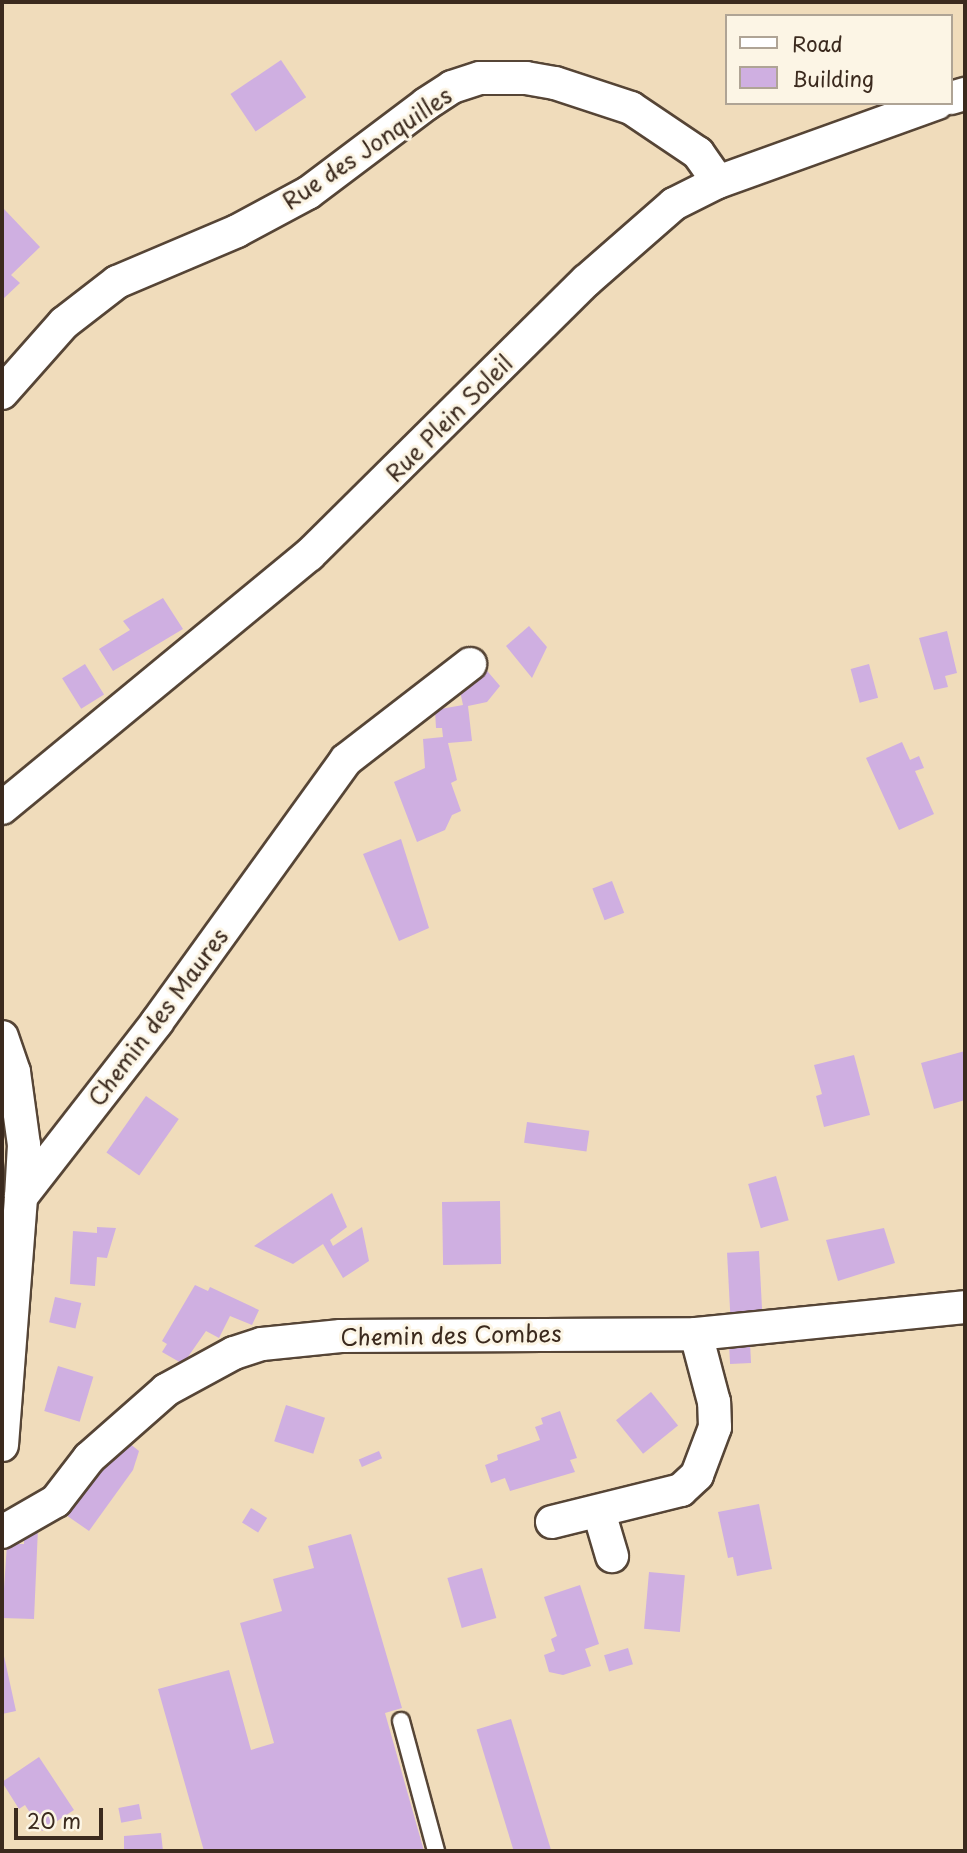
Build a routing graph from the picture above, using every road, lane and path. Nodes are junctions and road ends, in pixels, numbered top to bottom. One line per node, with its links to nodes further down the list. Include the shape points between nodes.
1 (931, 105): 2 (street, Rue Plein Soleil)
2 (718, 182): 3 (street, Rue des Jonquilles, via 698,153 631,108 555,83 480,78 452,87 426,104 308,193 237,231 117,282 64,323); 5 (street, Rue Plein Soleil, via 674,204 586,281 309,555)
3 (2, 393)
4 (470, 664): 7 (street, Chemin des Maures, via 346,760 157,1022)
5 (2, 808)
6 (2, 1037): 7 (street, via 14,1072 24,1145)
7 (21, 1196): 10 (street)
8 (965, 1307): 9 (street, Chemin des Combes)
9 (696, 1334): 11 (street, via 714,1402 715,1427 698,1475 681,1490); 13 (street, Chemin des Combes, via 341,1336 262,1344 233,1353 166,1390 89,1458 56,1501)
10 (2, 1445)
11 (599, 1512): 12 (street); 14 (street)
12 (552, 1522)
13 (2, 1532)
14 (612, 1556)
15 (401, 1721): 16 (lane)
16 (436, 1851)

